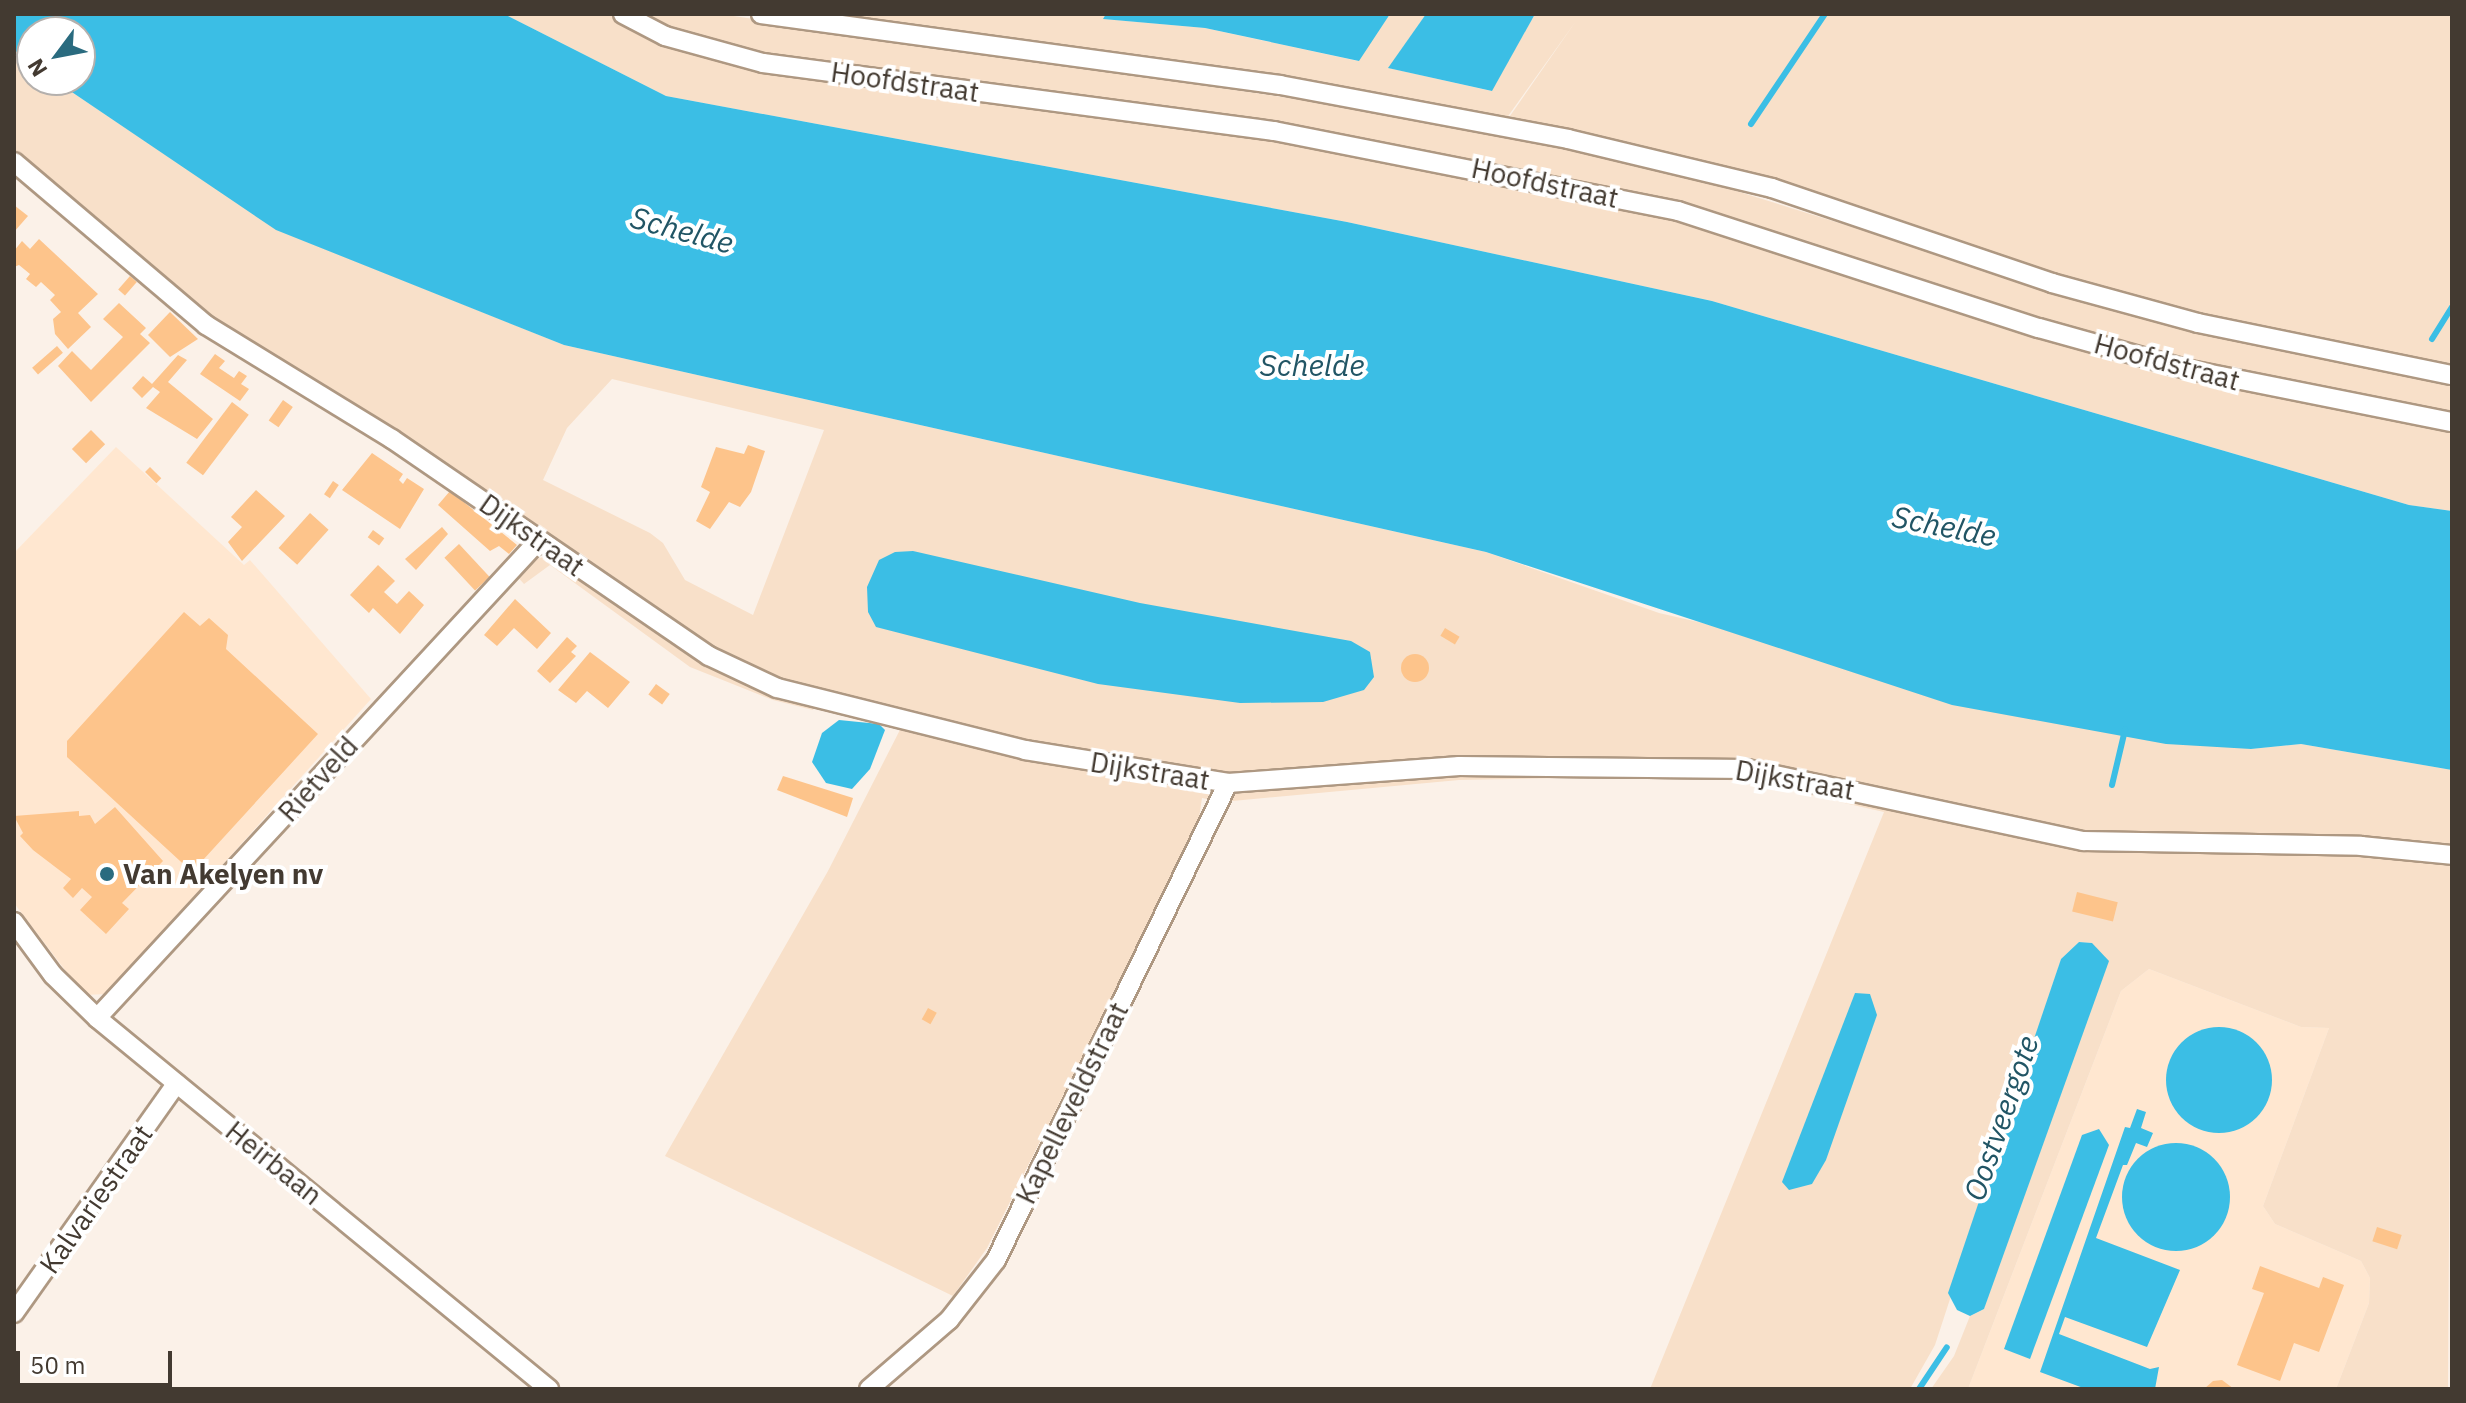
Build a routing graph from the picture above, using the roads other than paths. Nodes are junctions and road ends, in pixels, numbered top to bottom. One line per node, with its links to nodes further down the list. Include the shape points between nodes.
1 (623, 14): 5 (street, Hoofdstraat, via 665,36 763,63 1274,131 1663,208 1758,233 2039,328 2186,369)
2 (761, 14): 4 (street, via 1280,85 1568,139 1772,188 2052,283 2198,323)
3 (14, 162): 6 (street, Dijkstraat, via 206,325 330,398)
4 (2452, 375)
5 (2452, 422)
6 (539, 540): 7 (street, Dijkstraat, via 709,656 777,688 1025,750); 10 (street, Rietveld)
7 (1228, 783): 8 (street, Dijkstraat, via 1459,766 1747,769 2083,841 2361,846); 14 (street, Kapelleveldstraat, via 996,1260 949,1320)
8 (2452, 855)
9 (14, 922): 10 (street, Heirbaan, via 53,975)
10 (97, 1018): 11 (street, Heirbaan)
11 (176, 1084): 12 (street, Kalvariestraat); 13 (street, Heirbaan)
12 (14, 1313)
13 (549, 1389)
14 (869, 1389)

